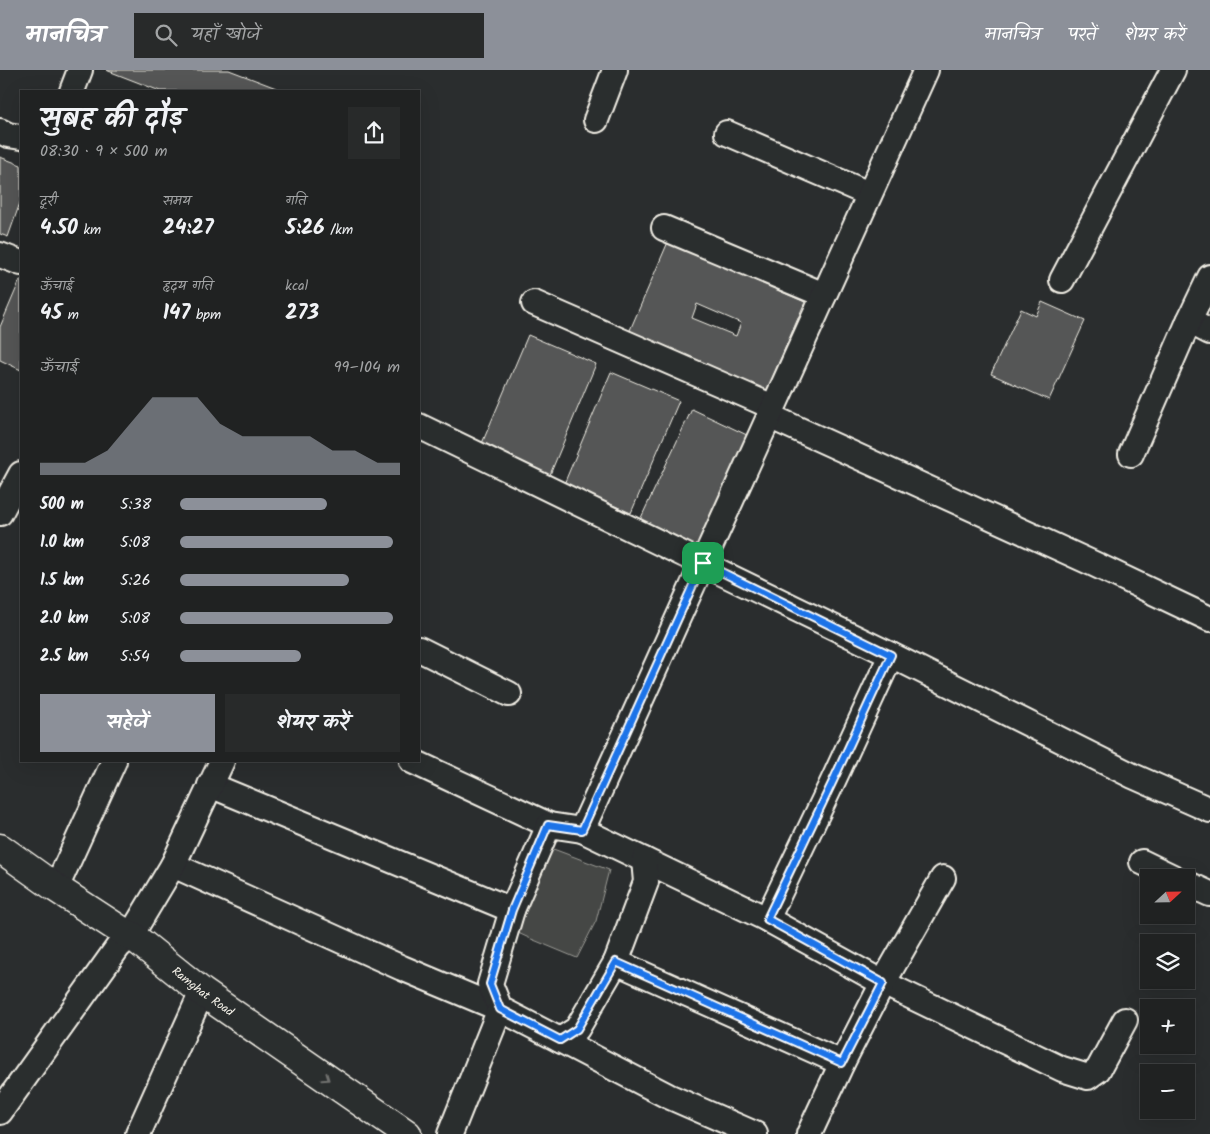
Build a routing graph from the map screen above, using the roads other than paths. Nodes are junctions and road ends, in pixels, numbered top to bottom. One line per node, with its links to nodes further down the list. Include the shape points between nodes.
1 (80, 70): 5 (street)
2 (615, 70): 6 (street)
3 (926, 70): 10 (street)
4 (1173, 70): 15 (street)
5 (72, 90)
6 (596, 120)
7 (0, 131): 9 (street)
8 (727, 133): 10 (street)
9 (20, 137)
10 (869, 194): 16 (street)
11 (664, 228): 16 (street)
12 (0, 255): 13 (street)
13 (20, 263)
14 (1210, 277): 18 (street)
15 (1062, 280)
16 (824, 295): 20 (street)
17 (534, 303): 20 (street)
18 (1189, 321): 19 (street); 22 (street)
19 (1210, 332)
20 (771, 412): 25 (street); 26 (street)
21 (420, 426): 25 (street)
22 (1131, 454)
23 (20, 476): 24 (street)
24 (0, 513)
25 (703, 563): 28 (street); 36 (street)
26 (1210, 619)
27 (420, 650): 29 (street)
28 (891, 655): 34 (street, via 1133,776); 48 (street)
29 (509, 694)
30 (114, 762): 45 (street)
31 (222, 762): 33 (street)
32 (414, 762): 35 (street)
33 (210, 785): 40 (street); 47 (street)
34 (1210, 810)
35 (548, 825): 36 (street); 47 (street)
36 (582, 830): 38 (street)
37 (0, 848): 45 (main road, Ramghat Road)
38 (644, 860): 48 (street); 50 (street, via 646,882)
39 (1142, 862): 42 (street)
40 (173, 865): 49 (street); 53 (street)
41 (0, 868): 49 (main road, Ramghat Road, via 47,901)
42 (1156, 869)
43 (943, 878): 51 (street)
44 (1195, 887): 46 (street)
45 (56, 888): 49 (main road, Ramghat Road, via 125,933)
46 (1210, 894)
47 (512, 910): 53 (street, via 490,984)
48 (767, 919): 51 (street)
49 (125, 941): 52 (main road, Ramghat Road); 57 (street)
50 (616, 962): 55 (street, via 577,1029); 56 (street)
51 (883, 983): 54 (street, via 1062,1069 1088,1076 1098,1070); 56 (street)
52 (199, 1000): 58 (street); 59 (main road, Ramghat Road); 60 (main road, Ramghat Road, one-way to 60)
53 (500, 1009): 55 (street); 61 (street)
54 (1125, 1020)
55 (560, 1040): 62 (street, via 668,1096)
56 (842, 1063): 63 (street)
57 (0, 1112)
58 (138, 1134)
59 (374, 1134)
60 (407, 1134)
61 (450, 1134)
62 (755, 1134)
63 (809, 1134)

